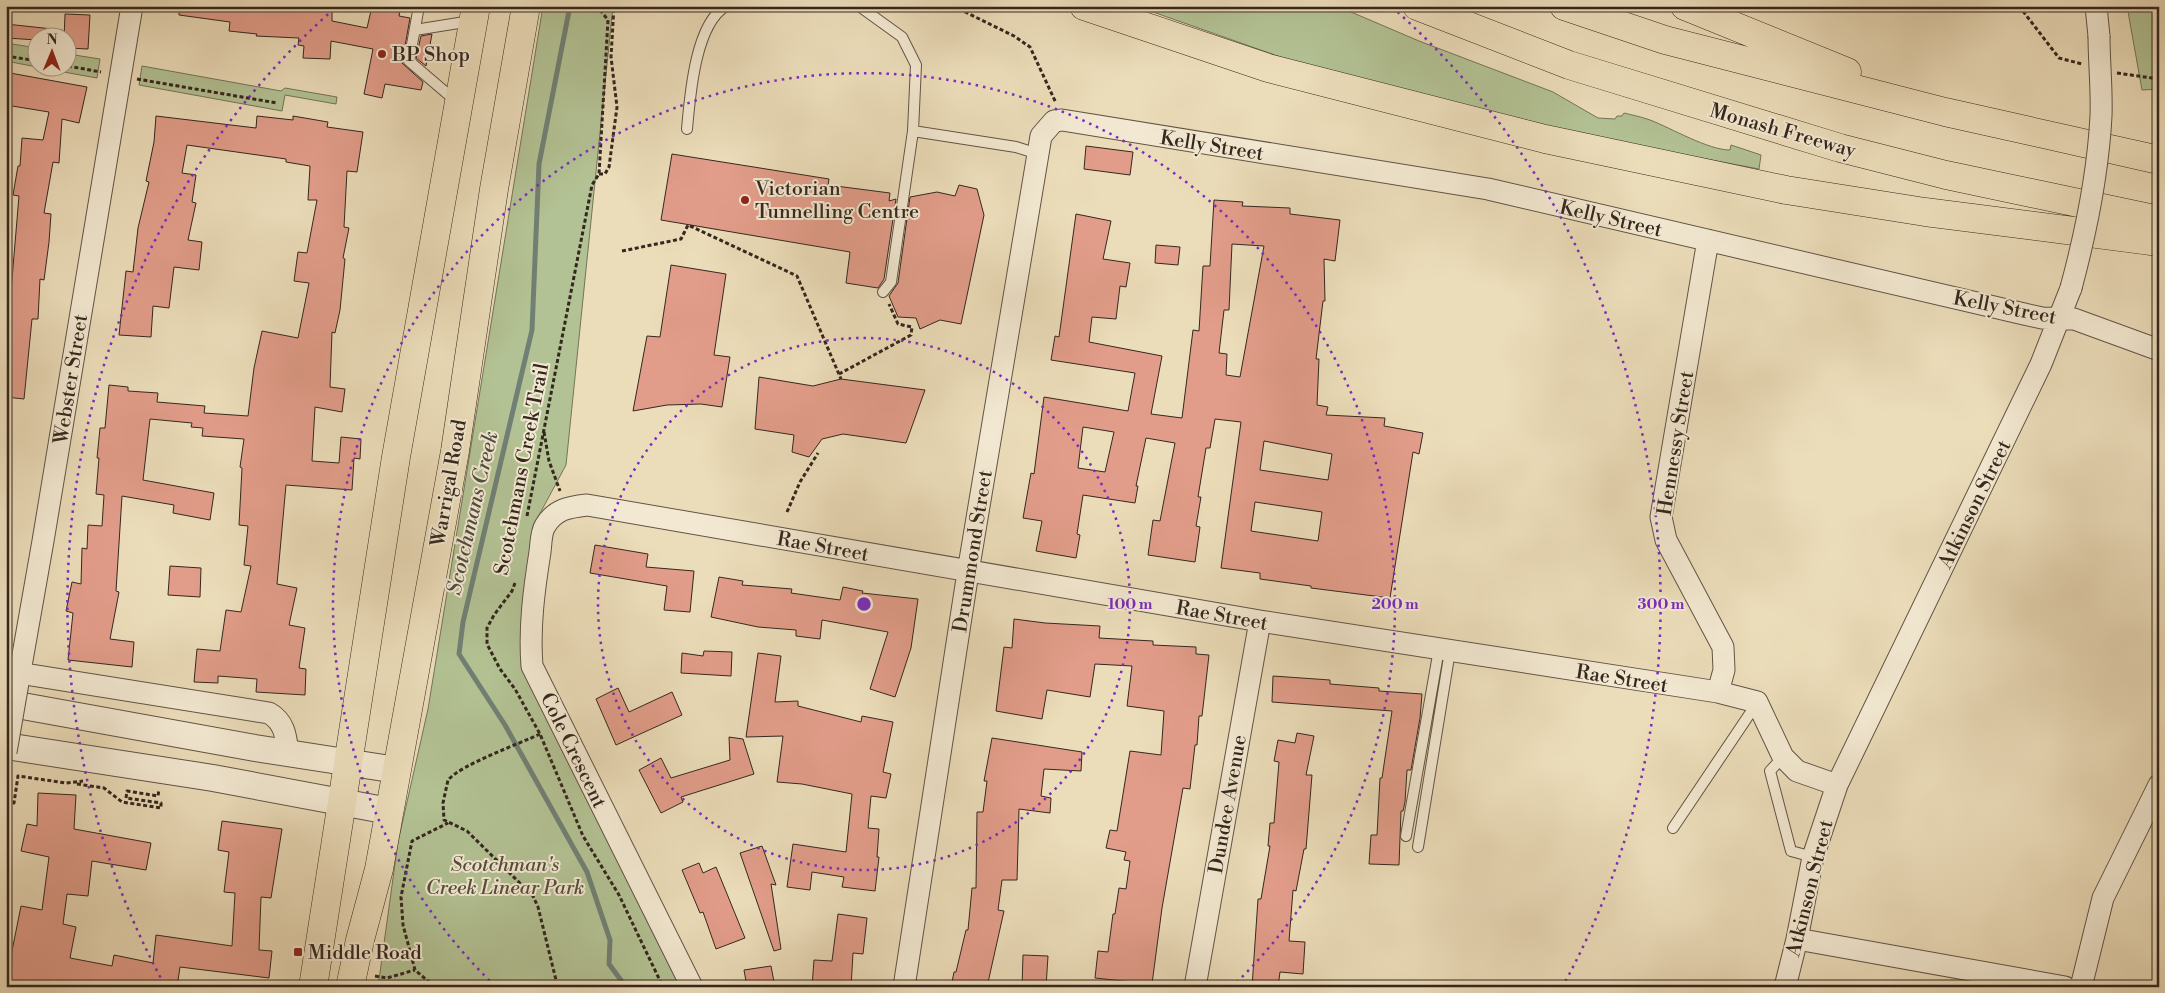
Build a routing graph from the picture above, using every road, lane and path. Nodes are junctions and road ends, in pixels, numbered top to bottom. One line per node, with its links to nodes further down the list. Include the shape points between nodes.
1 (132, 6): 22 (street, Webster Street)
2 (419, 6): 16 (lane)
3 (526, 6): 60 (highway, Warrigal Road, via 494,189 455,450)
4 (598, 6): 32 (path, Scotchmans Creek Trail, via 608,20)
5 (614, 6): 32 (path, via 611,56 617,107 609,167 605,174)
6 (726, 6): 28 (lane, via 718,11 701,44 691,83)
7 (859, 6): 29 (lane, via 902,38 916,65)
8 (953, 6): 27 (path, via 1030,47)
9 (1084, 6): 35 (highway, via 1268,68 1564,143 1786,190)
10 (1417, 6): 33 (highway, Monash Freeway, via 1569,65 1830,145 1946,175)
11 (1564, 6): 26 (highway, via 1665,40)
12 (1685, 6): 26 (highway)
13 (2018, 6): 19 (path, via 2059,58)
14 (2096, 6): 38 (street, Atkinson Street, bridge, via 2101,115 2095,173 2087,226 2071,288)
15 (474, 14): 16 (lane); 24 (highway)
16 (415, 30): 24 (lane, via 409,61)
17 (6, 56): 18 (path)
18 (28, 59)
19 (2088, 66)
20 (78, 68): 22 (path)
21 (2117, 73): 23 (path)
22 (121, 76): 25 (path); 51 (street, Webster Street)
23 (2159, 80)
24 (459, 103): 59 (highway, via 396,457)
25 (278, 104)
26 (1945, 112): 31 (highway)
27 (1057, 116): 30 (street, Drummond Street, via 1041,136); 34 (street, Kelly Street, via 1071,122 1488,189)
28 (687, 129)
29 (913, 131): 30 (lane, via 1016,147); 37 (lane, via 891,282)
30 (1038, 154): 47 (street, Drummond Street)
31 (2159, 160)
32 (599, 172): 42 (path, Scotchmans Creek Trail, via 592,185)
33 (2159, 220)
34 (1708, 240): 38 (street, Kelly Street, via 2024,314); 52 (street, Hennessy Street, via 1661,517 1666,540 1723,647 1724,670)
35 (2159, 242)
36 (622, 251): 40 (path, via 681,239 688,225 797,276)
37 (884, 292): 40 (path, via 898,324 912,327 911,335)
38 (2059, 318): 39 (street, Kelly Street, via 2074,319); 63 (street, Atkinson Street, via 2041,364)
39 (2159, 350)
40 (838, 374): 41 (path)
41 (841, 379)
42 (544, 429): 44 (path, via 550,461); 46 (path, Scotchmans Creek Trail)
43 (818, 453): 45 (path)
44 (564, 500): 47 (street, Rae Street); 83 (street, Cole Crescent, via 543,527 532,603 532,666)
45 (787, 512)
46 (527, 520)
47 (968, 572): 49 (street, Rae Street); 84 (street, Drummond Street)
48 (516, 575): 54 (path, Scotchmans Creek Trail, via 512,591 487,628 487,644)
49 (1260, 621): 50 (street, Rae Street); 85 (street, Dundee Avenue)
50 (1445, 650): 52 (street, Rae Street); 73 (lane); 74 (lane)
51 (12, 683): 56 (street, Webster Street, bridge); 57 (street); 57 (street, via 269,713 284,730)
52 (1718, 692): 53 (street, Rae Street)
53 (1757, 702): 58 (street); 72 (lane)
54 (539, 735): 71 (path, via 458,772 448,780 442,814); 82 (path, Scotchmans Creek Trail, via 583,836 620,895)
55 (6, 746): 69 (street)
56 (6, 752)
57 (288, 753): 59 (street)
58 (1783, 757): 63 (street, via 1797,771); 75 (lane, via 1770,772 1790,851)
59 (349, 763): 60 (street); 69 (highway)
60 (397, 770): 70 (highway, Warrigal Road)
61 (88, 780): 62 (path)
62 (74, 783): 66 (path, via 104,788 122,802 160,808 161,803 126,798 127,792 158,796); 68 (path, via 18,776 14,803)
63 (1837, 785): 75 (street, Atkinson Street)
64 (2159, 785): 88 (street, via 2102,898)
65 (154, 788): 66 (path)
66 (159, 789): 67 (path)
67 (165, 790)
68 (6, 802)
69 (343, 802): 70 (street); 79 (highway)
70 (389, 811): 78 (highway, Warrigal Road, via 379,869 360,940)
71 (448, 823): 77 (path, via 412,841 403,881 402,918); 81 (path, via 467,831 533,896)
72 (1672, 828)
73 (1406, 836)
74 (1418, 847)
75 (1813, 857): 76 (street, Atkinson Street)
76 (1797, 939): 86 (street, Atkinson Street); 87 (street)
77 (415, 970): 78 (path); 80 (path)
78 (361, 981)
79 (313, 987)
80 (435, 987)
81 (560, 987)
82 (662, 987)
83 (692, 987)
84 (904, 987)
85 (1195, 987)
86 (1785, 987)
87 (2065, 987)
88 (2081, 987)

